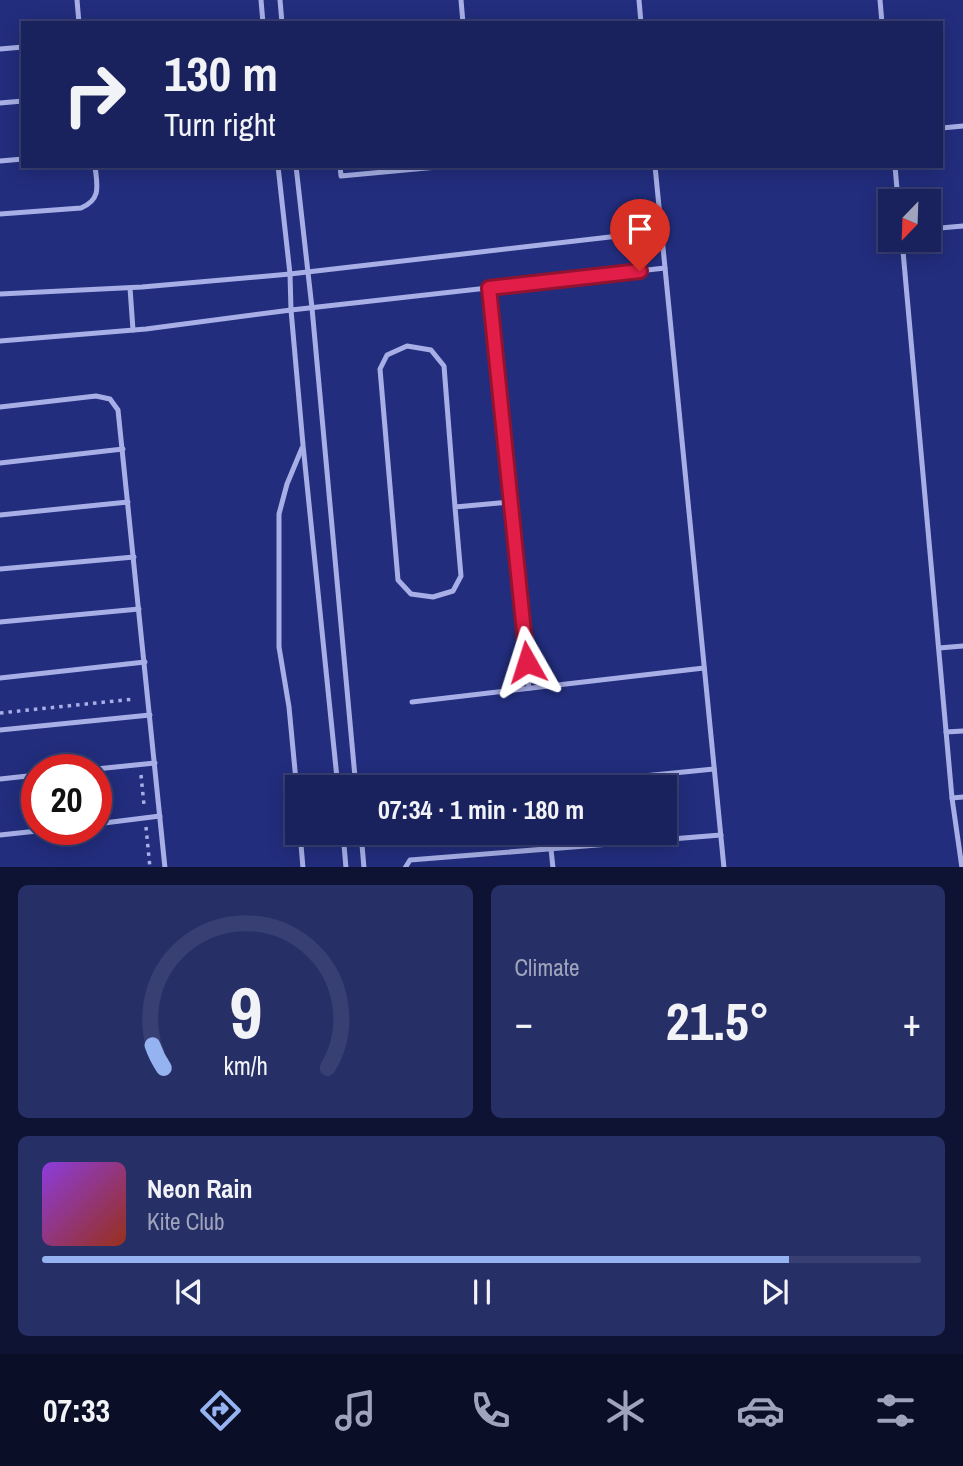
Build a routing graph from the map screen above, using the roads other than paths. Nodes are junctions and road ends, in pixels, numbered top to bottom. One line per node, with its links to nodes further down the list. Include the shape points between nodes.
1 (77, 0): 7 (lane)
2 (261, 0): 8 (lane)
3 (280, 0): 9 (lane)
4 (461, 0): 10 (lane)
5 (639, 0): 11 (lane)
6 (880, 0): 12 (lane)
7 (79, 21)
8 (263, 21)
9 (282, 21)
10 (463, 21)
11 (641, 21)
12 (882, 21)
13 (21, 47): 14 (lane)
14 (0, 49)
15 (21, 101): 16 (lane)
16 (0, 103)
17 (963, 126): 18 (lane)
18 (943, 128)
19 (21, 159): 20 (lane)
20 (0, 161)
21 (95, 168): 29 (lane, via 98,188 93,201 81,208)
22 (278, 168): 36 (lane)
23 (296, 168): 35 (lane)
24 (340, 168): 25 (lane, via 341,176)
25 (427, 168)
26 (655, 168): 32 (lane)
27 (895, 168): 28 (lane)
28 (897, 189)
29 (0, 214)
30 (963, 226): 31 (lane)
31 (942, 228)
32 (662, 231): 34 (lane); 35 (lane)
33 (903, 252): 57 (lane)
34 (665, 268): 38 (lane); 59 (lane)
35 (307, 272): 36 (lane); 40 (lane)
36 (290, 274): 37 (lane); 41 (lane)
37 (130, 288): 39 (lane); 42 (lane)
38 (489, 288): 40 (lane); 49 (lane)
39 (0, 294)
40 (312, 308): 41 (lane); 72 (lane)
41 (291, 310): 42 (lane); 45 (lane)
42 (133, 330): 43 (lane)
43 (0, 341)
44 (0, 407): 46 (lane, via 96,396 110,399 118,410)
45 (303, 445): 70 (lane, via 279,513 279,647); 71 (lane)
46 (123, 449): 47 (lane); 48 (lane)
47 (0, 463)
48 (128, 502): 51 (lane); 52 (lane)
49 (511, 502): 50 (lane); 61 (lane)
50 (455, 507): 50 (lane, via 461,576 453,591 433,597 411,594 398,580 380,369 387,355 407,346 431,350 444,366)
51 (0, 515)
52 (134, 556): 53 (lane); 54 (lane)
53 (0, 569)
54 (139, 609): 55 (lane); 58 (lane)
55 (0, 622)
56 (963, 646): 57 (lane)
57 (939, 648): 66 (lane)
58 (145, 662): 60 (lane); 63 (lane)
59 (704, 668): 61 (lane); 69 (lane)
60 (0, 678)
61 (529, 688): 62 (lane)
62 (412, 702)
63 (150, 715): 64 (lane); 67 (lane)
64 (0, 730)
65 (963, 731): 66 (lane)
66 (946, 732): 77 (lane)
67 (155, 763): 68 (lane); 78 (lane)
68 (112, 767)
69 (714, 769): 73 (lane); 82 (lane)
70 (295, 775)
71 (337, 775)
72 (355, 775)
73 (653, 775)
74 (21, 777): 75 (lane)
75 (0, 779)
76 (963, 797): 77 (lane)
77 (952, 798): 94 (lane)
78 (160, 816): 79 (lane); 87 (lane)
79 (112, 822)
80 (21, 833): 81 (lane)
81 (0, 835)
82 (721, 835): 86 (lane); 93 (lane)
83 (301, 845): 88 (lane)
84 (344, 845): 89 (lane)
85 (362, 845): 90 (lane)
86 (551, 849): 91 (lane, via 410,860); 92 (lane)
87 (165, 867)
88 (303, 867)
89 (346, 867)
90 (364, 867)
91 (405, 867)
92 (553, 867)
93 (724, 867)
94 (962, 867)

